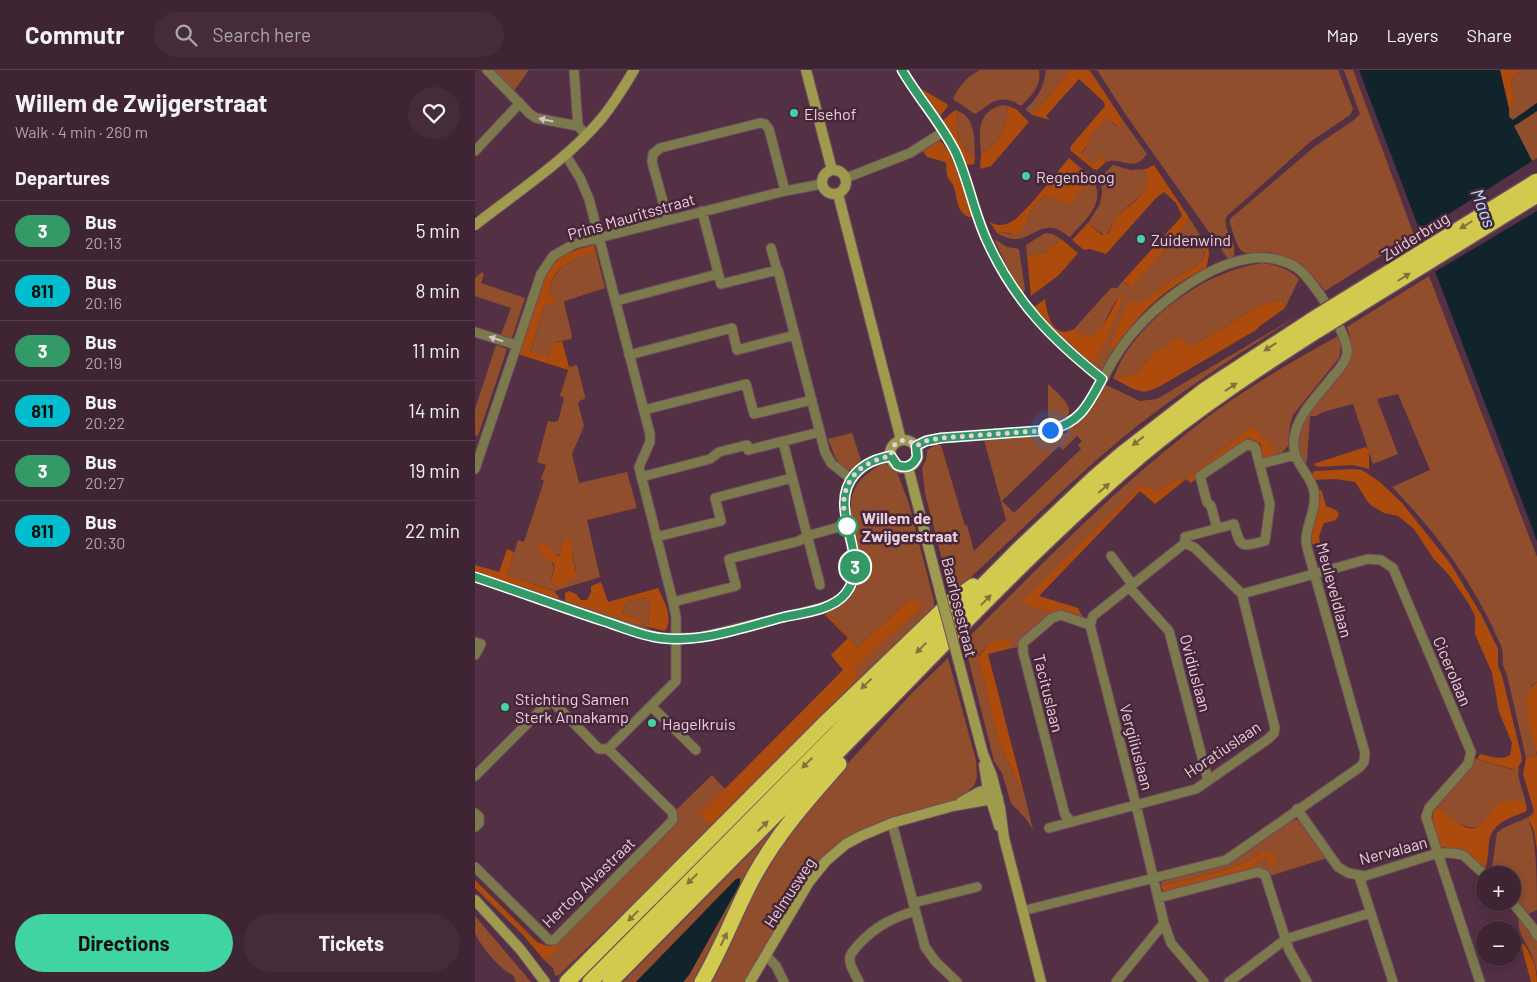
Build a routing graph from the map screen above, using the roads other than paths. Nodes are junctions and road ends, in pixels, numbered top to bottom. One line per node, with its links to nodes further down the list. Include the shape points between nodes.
1 (487, 70): 6 (street)
2 (574, 70): 7 (street)
3 (634, 70): 9 (street, via 603,118)
4 (806, 70): 12 (street)
5 (902, 70): 8 (street)
6 (520, 103): 7 (street, one-way to 6, via 536,118); 10 (street)
7 (578, 126): 9 (street)
8 (943, 132): 13 (street, via 910,153); 32 (street, via 955,153 988,244 1004,275 1049,334)
9 (586, 135): 11 (street)
10 (477, 147)
11 (565, 154): 21 (street); 22 (street, via 586,192)
12 (832, 170): 13 (street); 15 (street, via 825,175)
13 (846, 178): 17 (street, via 845,188)
14 (1537, 181): 27 (highway, Zuiderbrug, one-way to 27, bridge)
15 (823, 184): 16 (street, Prins Mauritsstraat); 17 (street, via 827,192)
16 (785, 191): 19 (street, Prins Mauritsstraat); 20 (street, via 769,129 760,123 660,148 653,154 652,162)
17 (837, 194): 36 (street)
18 (1537, 194): 27 (highway, Zuiderbrug, one-way to 18, bridge)
19 (701, 211): 20 (street, Prins Mauritsstraat); 25 (street)
20 (668, 220): 22 (street, Prins Mauritsstraat)
21 (475, 225)
22 (599, 238): 26 (street); 30 (street, Prins Mauritsstraat, via 574,244 553,256 541,274)
23 (771, 248): 24 (street)
24 (777, 270): 25 (street, via 721,284); 29 (street)
25 (718, 274): 26 (street)
26 (616, 301): 31 (street)
27 (1315, 325): 52 (highway, one-way to 52, via 1206,389 1094,478); 64 (highway, one-way to 27, via 1014,572 1093,497 1216,397)
28 (475, 332): 30 (street, one-way to 28)
29 (795, 335): 31 (street, via 737,350 732,328); 33 (street)
30 (516, 346): 43 (street, Prins Mauritsstraat)
31 (629, 355): 34 (street)
32 (1102, 379): 38 (street, via 1083,412 1061,428 941,438); 39 (street, via 1135,330 1156,308 1187,285 1242,260 1279,260 1305,274 1319,292 1347,344 1342,365 1297,426)
33 (812, 400): 34 (street, via 754,414 746,384); 35 (street)
34 (644, 410): 44 (street, via 650,442 639,467)
35 (820, 432): 37 (street); 46 (street, via 831,463)
36 (901, 440): 38 (street); 40 (street, via 893,446)
37 (783, 442): 44 (street, via 748,450 747,445 719,452 710,459); 45 (street)
38 (916, 446): 42 (street, via 917,457)
39 (1295, 455): 41 (street); 54 (street, Meuleveldlaan, via 1314,489 1315,501 1306,540)
40 (891, 456): 42 (street, via 897,465); 46 (street, via 872,460)
41 (1260, 464): 48 (street, via 1255,447 1248,444 1200,476); 48 (street, via 1270,504 1265,542 1242,545 1234,524)
42 (908, 467): 70 (street, Baarlosestraat, bridge)
43 (475, 469)
44 (641, 477): 50 (street)
45 (793, 478): 49 (street); 50 (street, via 715,498 721,521)
46 (851, 479): 47 (street, via 843,508)
47 (846, 525): 49 (street); 61 (street, via 855,572 849,588 838,600 817,609 729,631)
48 (1217, 528): 51 (street, via 1185,537)
49 (807, 536): 56 (street); 59 (street, via 799,541 729,559 736,586)
50 (657, 537): 59 (street)
51 (1185, 543): 57 (street); 58 (street, via 1195,548)
52 (1017, 551): 95 (highway, one-way to 95, via 952,601 823,725); 96 (highway, one-way to 96)
53 (1111, 556): 57 (street, Ovidiuslaan)
54 (1314, 574): 58 (street); 72 (street, Meuleveldlaan, via 1365,754 1360,767); 78 (street, Cicerolaan, via 1368,559 1381,560 1393,568 1471,752 1468,764 1429,808 1426,817)
55 (475, 577): 61 (street, via 643,634)
56 (820, 585)
57 (1131, 585): 60 (street, via 1093,616); 69 (street, Ovidiuslaan, via 1169,631)
58 (1242, 594): 69 (street, Horatiuslaan, via 1275,728 1269,739)
59 (673, 602): 61 (street)
60 (1090, 624): 71 (street, Vergiliuslaan); 74 (street, Tacituslaan, via 1061,615 1051,618 1023,643 1065,815)
61 (676, 639): 65 (street, via 676,681)
62 (475, 642): 63 (street, via 481,644)
63 (475, 655)
64 (891, 698): 97 (highway, one-way to 64); 98 (highway, one-way to 64, via 775,840)
65 (651, 706): 66 (street); 67 (street)
66 (608, 749): 68 (street, via 599,749 551,700); 79 (street, Hertog Alvastraat, via 672,812 673,820 554,940 549,940)
67 (696, 750)
68 (475, 776)
69 (1208, 780): 71 (street, Horatiuslaan, via 1196,789)
70 (993, 794): 75 (street, Helmusweg, via 979,792 953,806); 87 (street, Baarlosestraat)
71 (1136, 805): 74 (street); 82 (street, Vergiliuslaan)
72 (1297, 809): 81 (street, Nervalaan, via 1338,867); 82 (street, Meuleveldlaan, via 1225,860)
73 (475, 813): 76 (street, via 479,823)
74 (1072, 822): 77 (street)
75 (892, 823): 86 (street); 93 (street, Helmusweg, via 845,844 827,861 809,882)
76 (475, 827)
77 (1049, 828)
78 (1438, 853): 80 (street, via 1463,855); 81 (street, Nervalaan); 109 (street)
79 (475, 867)
80 (1476, 867)
81 (1359, 876): 89 (street)
82 (1154, 878): 84 (street, Vergiliuslaan); 87 (street, Meuleveldlaan)
83 (977, 887): 86 (street)
84 (1158, 898): 90 (street, Vergiliuslaan); 92 (street, via 1258,872 1265,875)
85 (475, 900): 94 (street)
86 (914, 907): 101 (street, via 868,934 853,951 850,962); 102 (street, via 925,947 935,962)
87 (1022, 911): 103 (street, Baarlosestraat)
88 (1519, 911): 91 (street)
89 (1370, 912): 92 (street); 108 (street)
90 (1164, 923): 104 (street); 105 (street, Vergiliuslaan, via 1171,943)
91 (1537, 936)
92 (1286, 939): 106 (street); 107 (street)
93 (766, 955): 99 (street, Helmusweg); 100 (street)
94 (545, 982)
95 (567, 982)
96 (590, 982)
97 (610, 982)
98 (701, 982)
99 (750, 982)
100 (784, 982)
101 (859, 982)
102 (957, 982)
103 (1041, 982)
104 (1116, 982)
105 (1204, 982)
106 (1229, 982)
107 (1307, 982)
108 (1393, 982)
109 (1479, 982)

